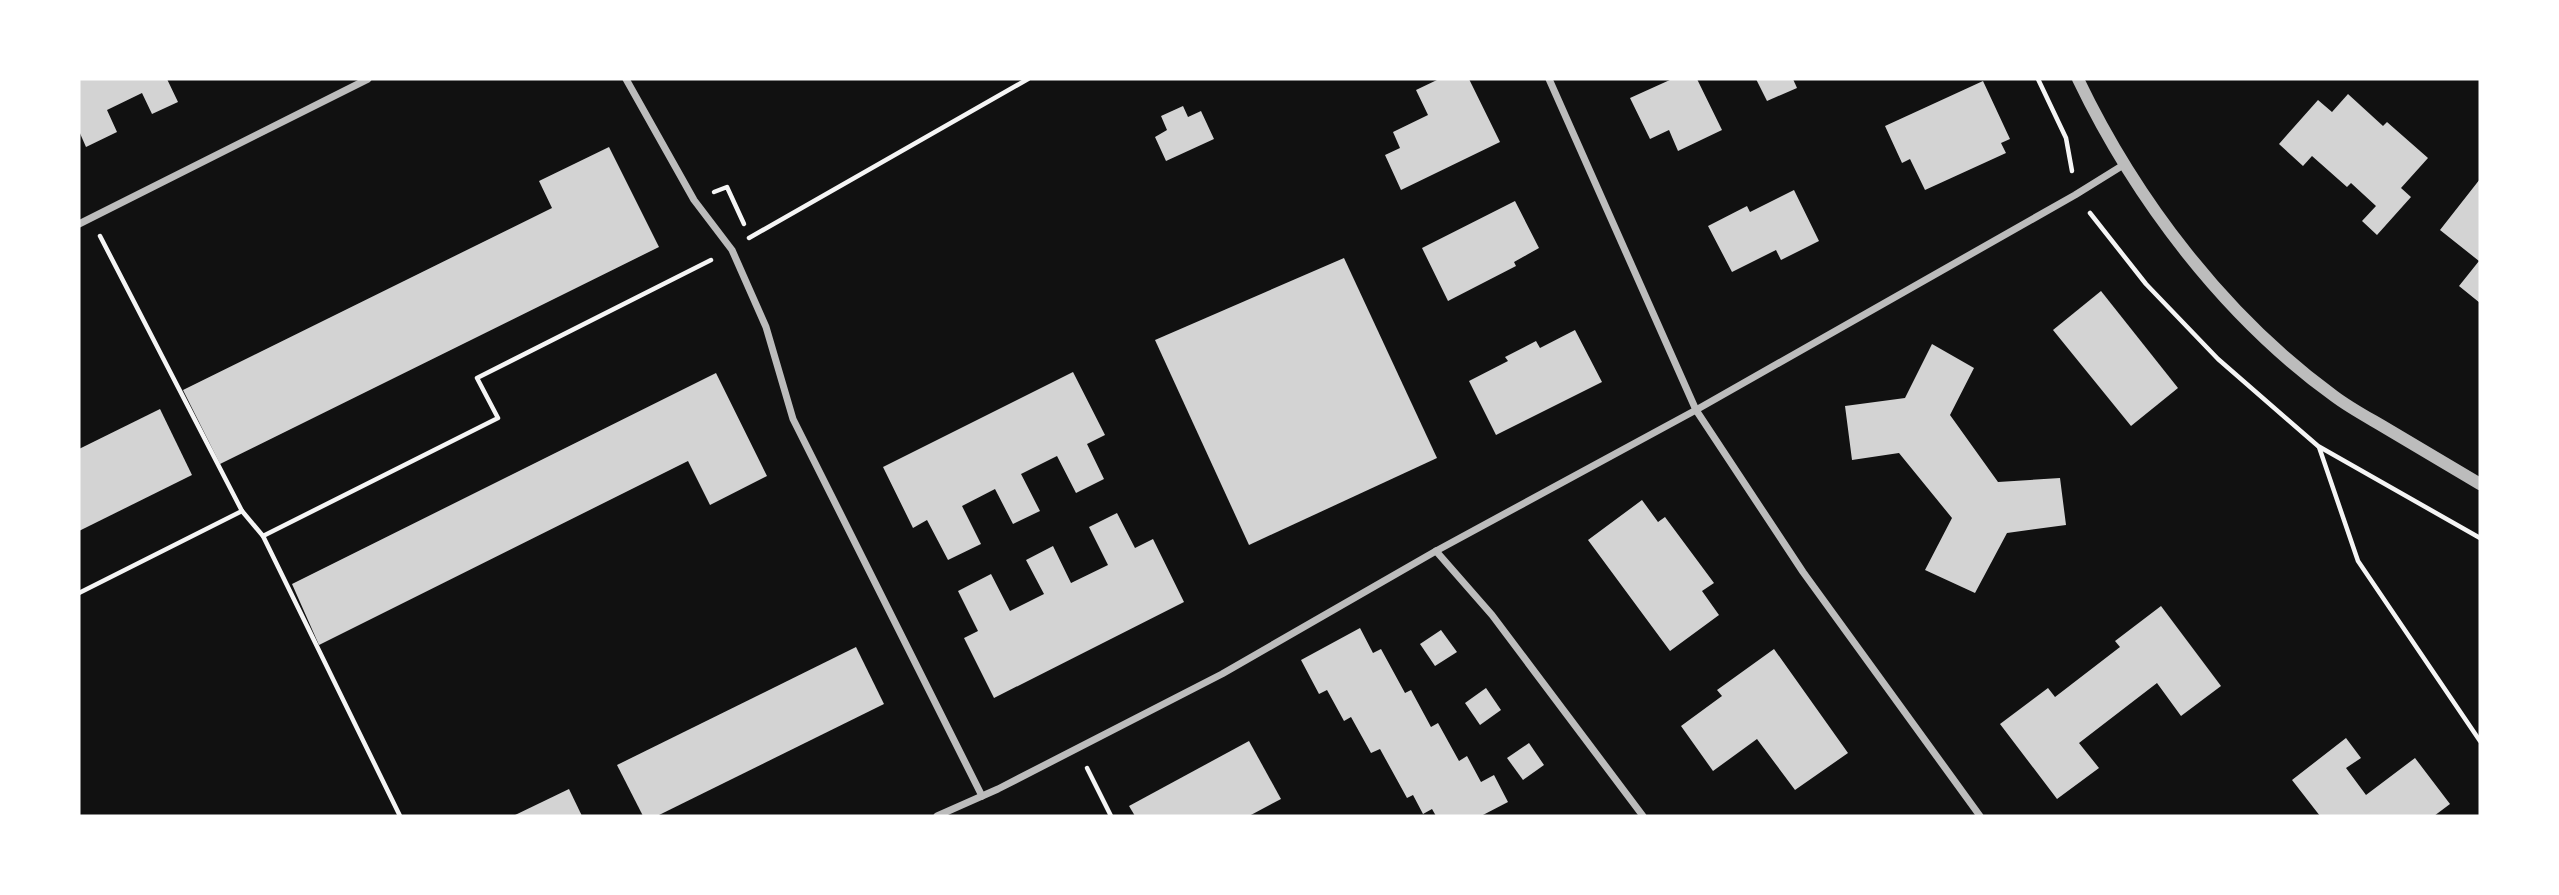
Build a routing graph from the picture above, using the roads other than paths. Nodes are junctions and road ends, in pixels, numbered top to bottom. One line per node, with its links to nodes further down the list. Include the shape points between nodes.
1 (368, 79): 6 (street)
2 (626, 79): 10 (street, via 694,200 732,250 766,327 793,419)
3 (1549, 79): 7 (street)
4 (2078, 79): 5 (street)
5 (2125, 164): 7 (street); 8 (street, via 2217,289 2294,365 2336,398)
6 (79, 224)
7 (1696, 410): 9 (street); 13 (street, via 1803,572)
8 (2480, 484)
9 (1436, 551): 10 (street, via 1222,674); 12 (street, via 1492,615)
10 (982, 796): 11 (street)
11 (937, 816)
12 (1643, 816)
13 (1980, 816)

